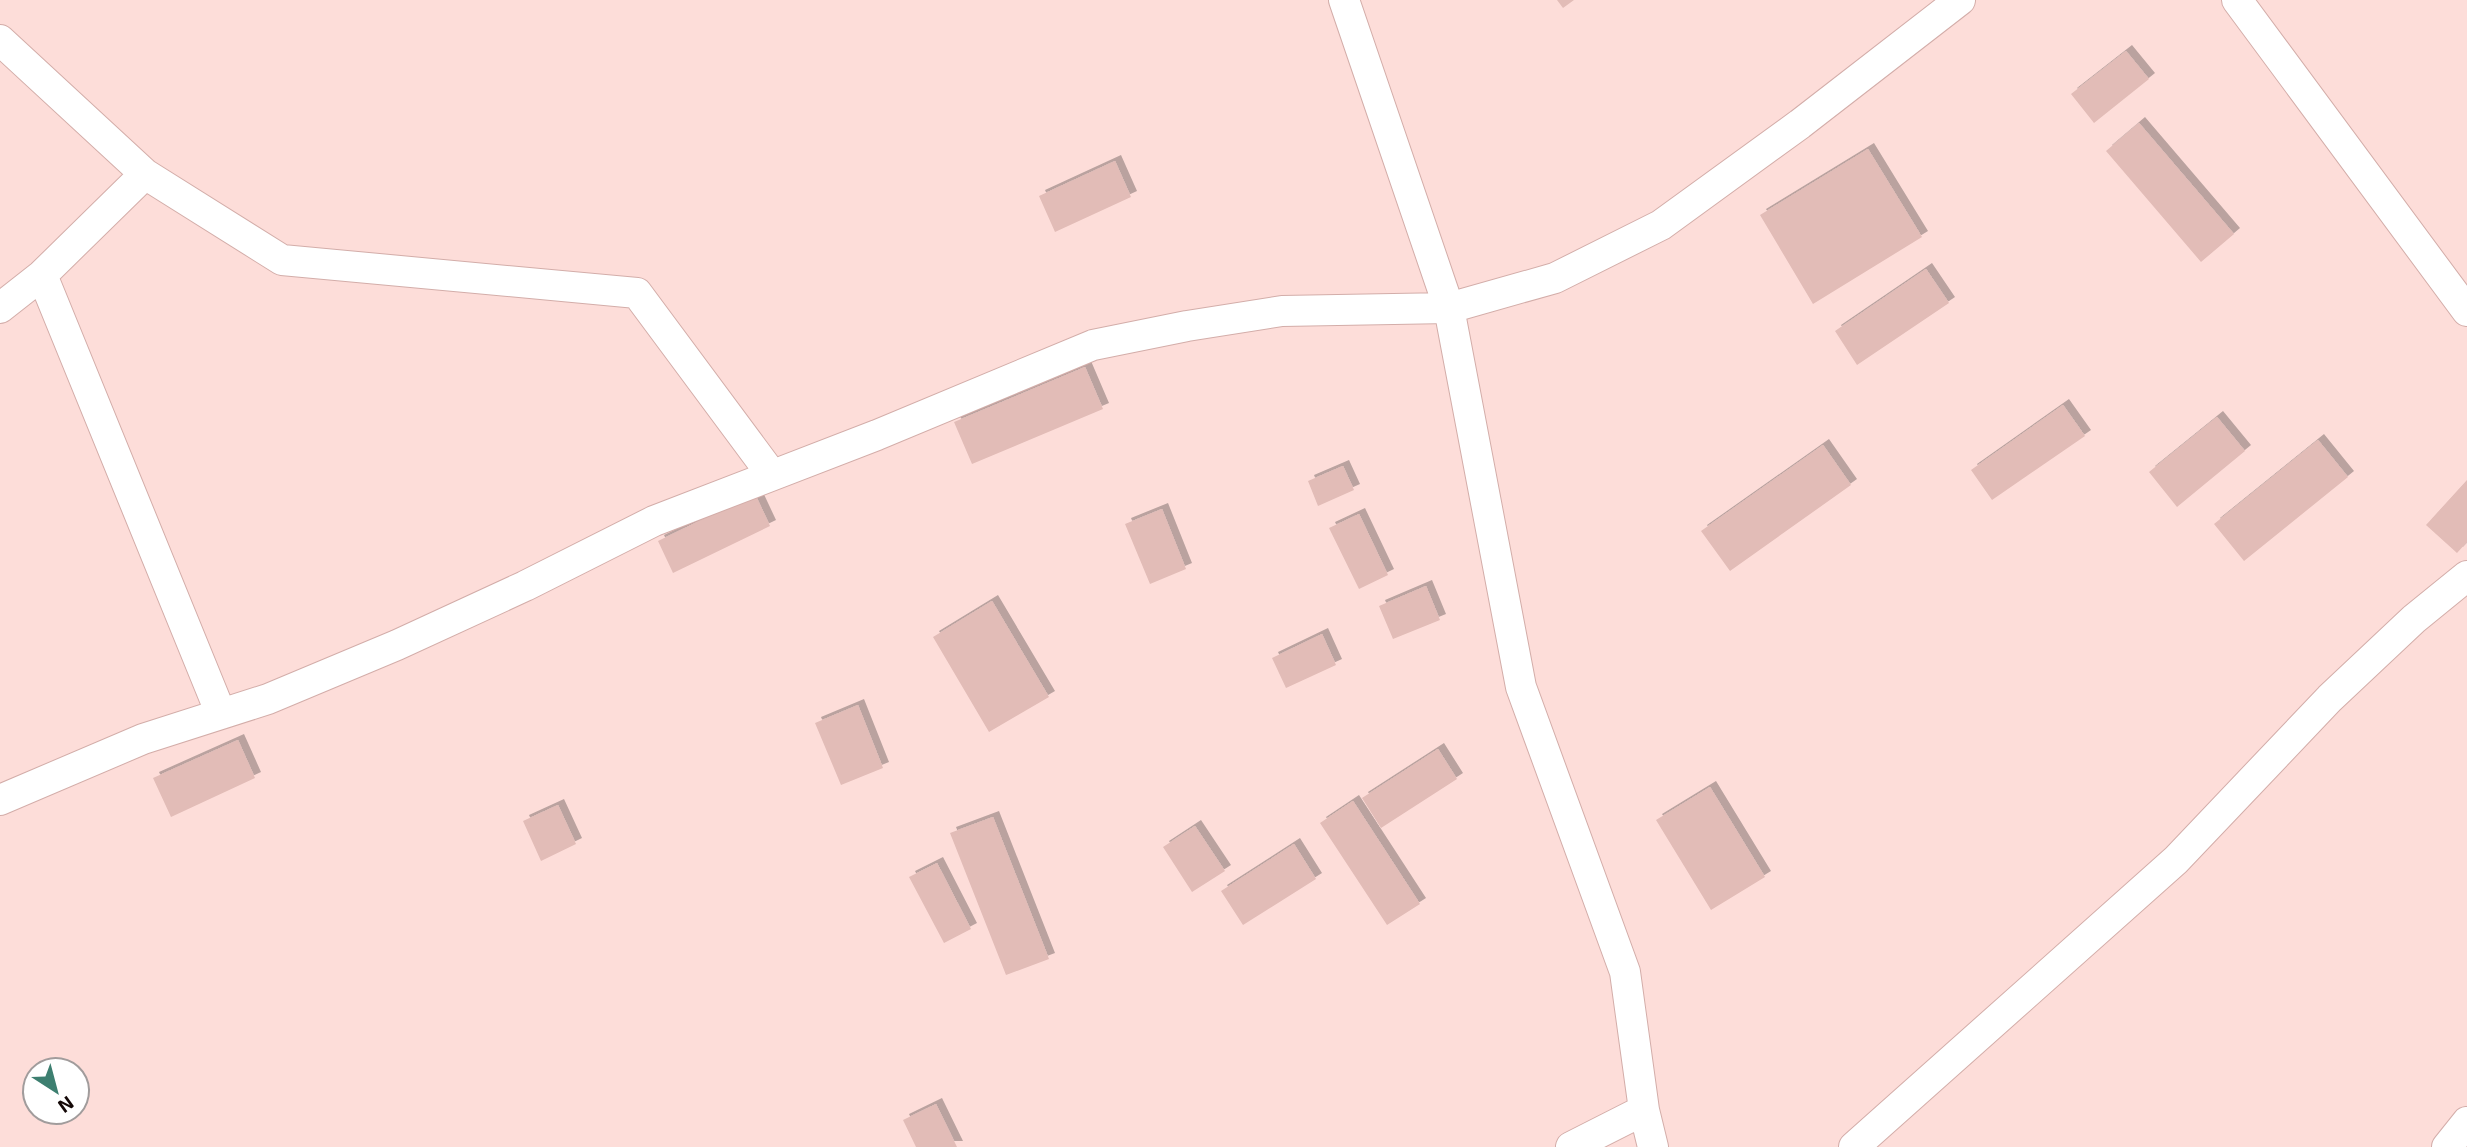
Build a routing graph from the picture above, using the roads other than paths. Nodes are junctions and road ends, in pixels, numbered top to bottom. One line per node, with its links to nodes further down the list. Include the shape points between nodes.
1 (1344, 0): 8 (street)
2 (1960, 0): 8 (street, via 1661,225 1555,278)
3 (2236, 0): 9 (street)
4 (0, 40): 5 (street)
5 (145, 174): 6 (street); 10 (street, via 282,260 637,293)
6 (42, 275): 7 (street); 12 (street)
7 (0, 308)
8 (1449, 308): 10 (street, via 1282,311 1093,345); 14 (street, via 1521,687 1625,972)
9 (2467, 311)
10 (772, 475): 12 (street, via 654,521 397,645)
11 (2467, 576): 18 (street, via 2330,698 2176,860)
12 (221, 714): 13 (street, via 143,739)
13 (0, 800)
14 (1644, 1110): 16 (street); 17 (street)
15 (2467, 1122): 19 (street)
16 (1572, 1147)
17 (1653, 1147)
18 (1854, 1147)
19 (2447, 1147)

